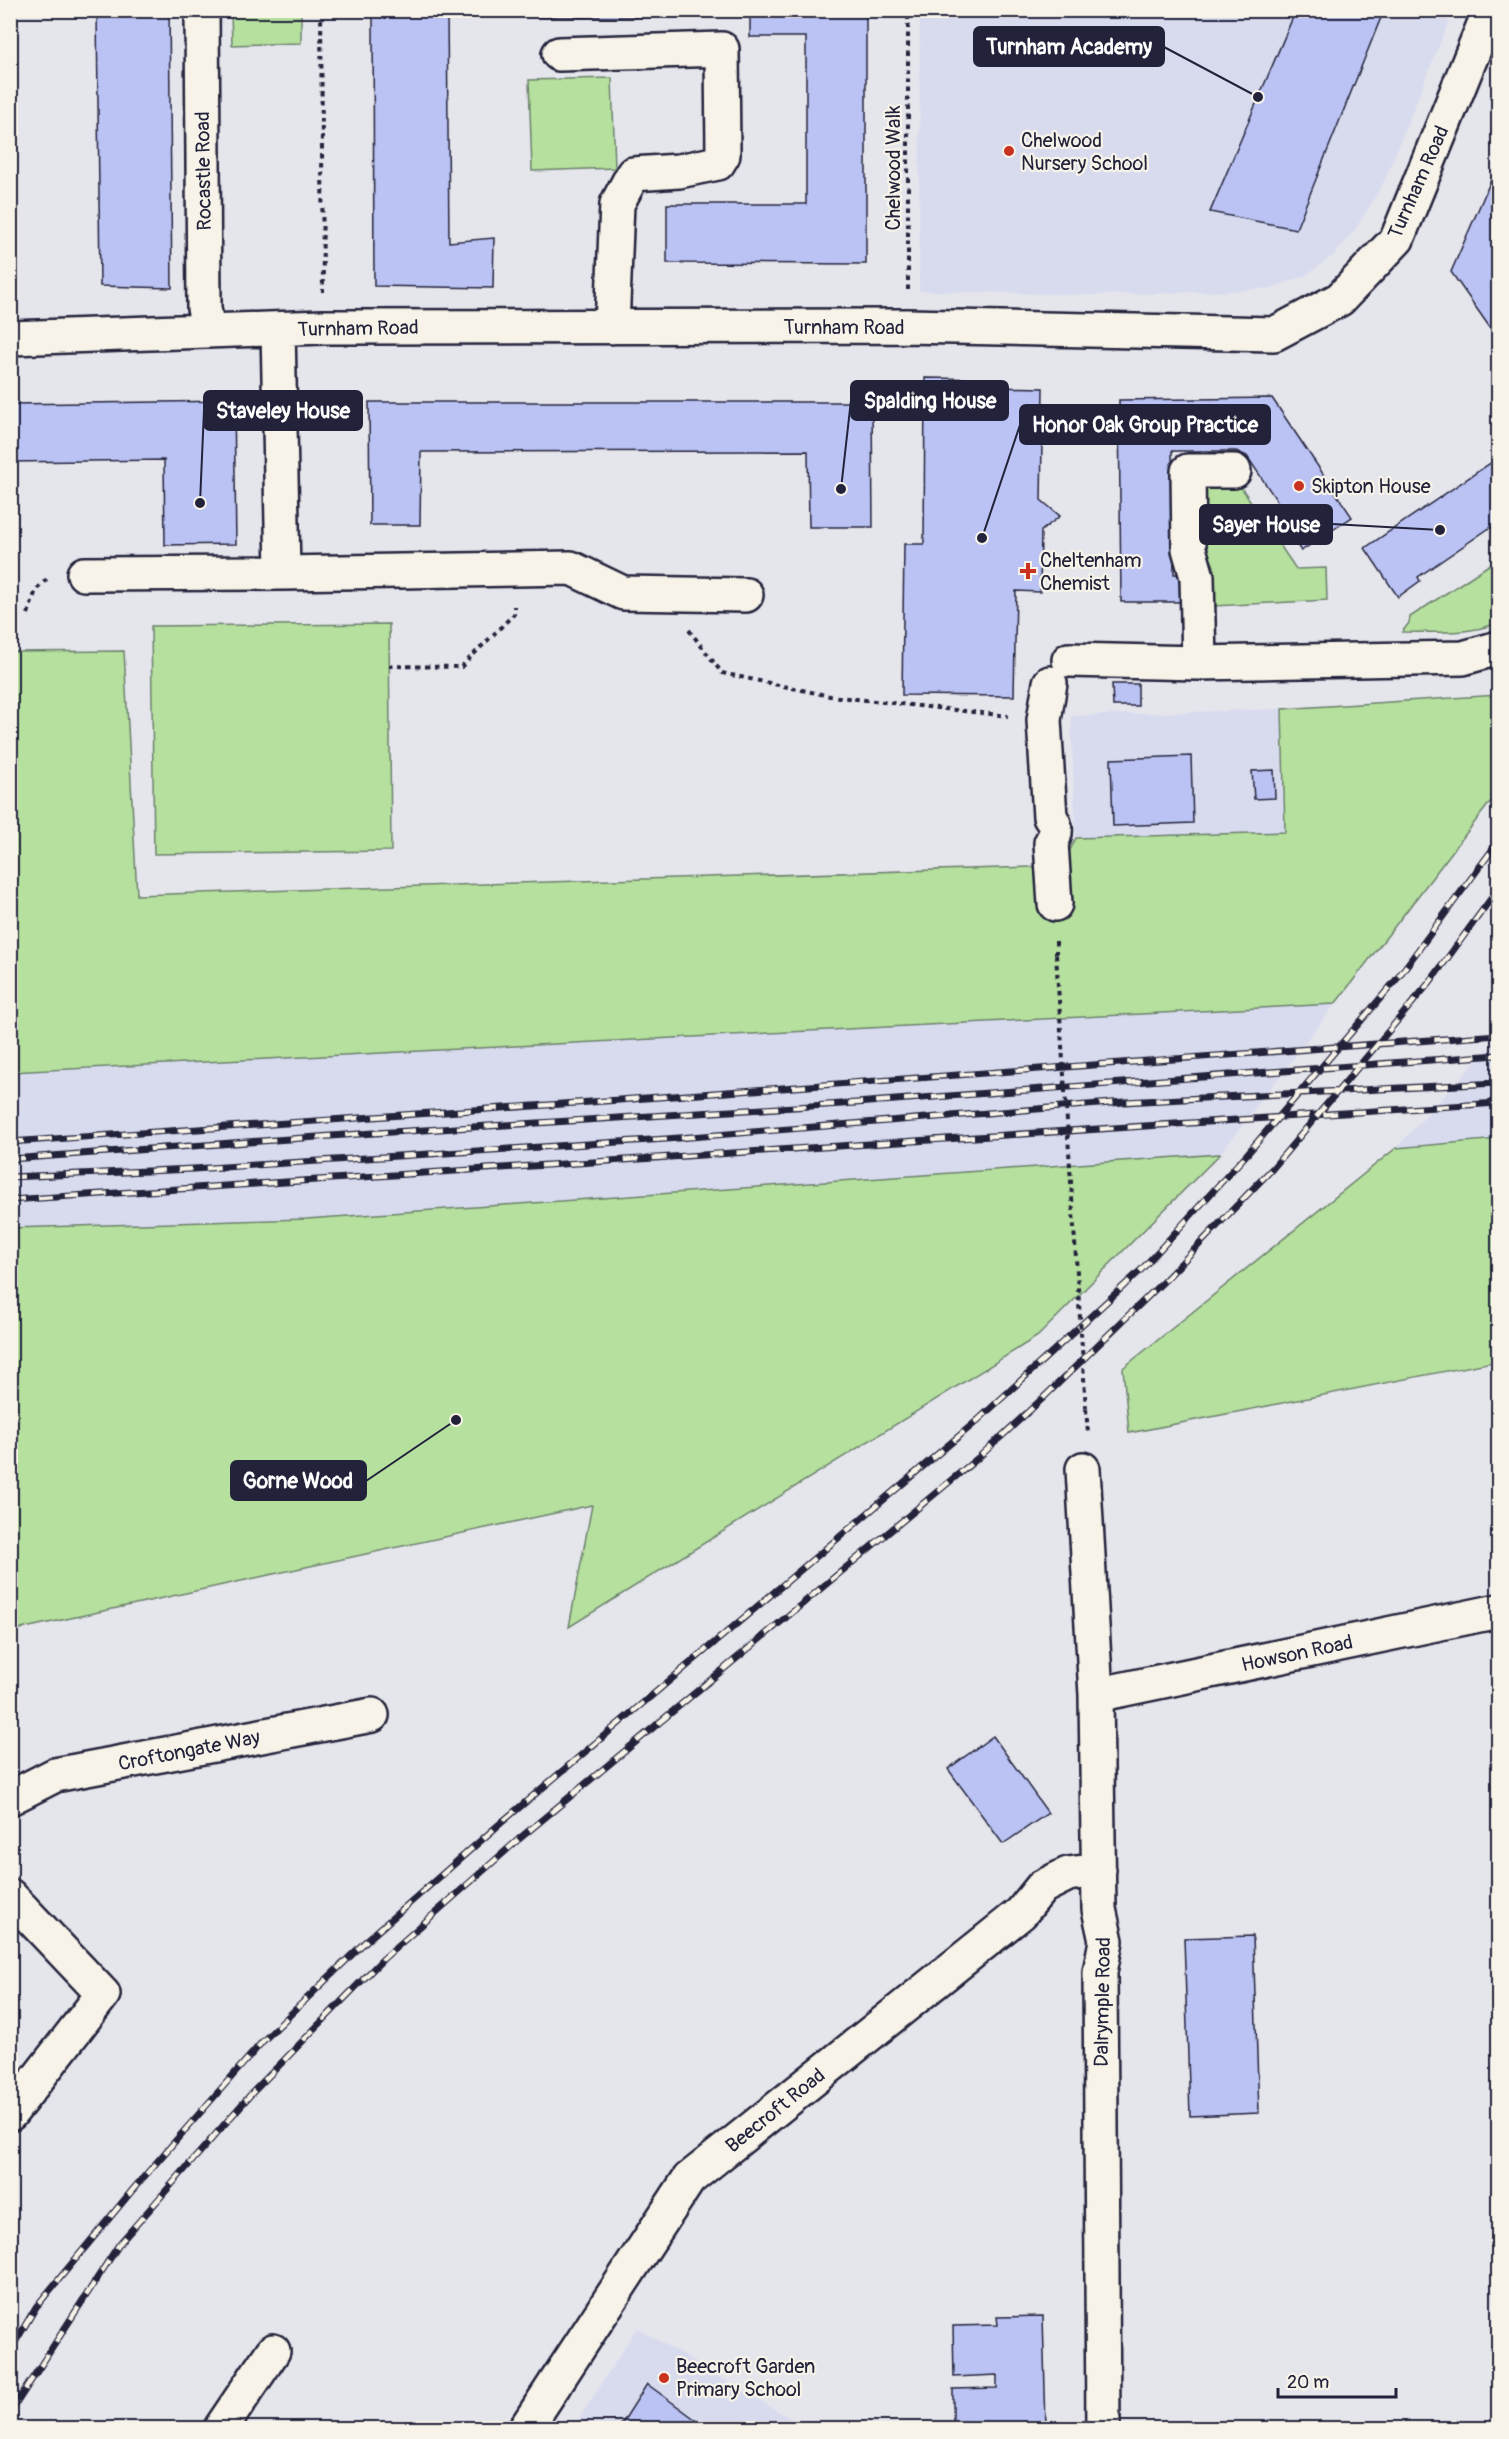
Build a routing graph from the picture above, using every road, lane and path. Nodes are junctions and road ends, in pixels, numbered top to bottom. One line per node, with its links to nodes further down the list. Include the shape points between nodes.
1 (202, 10): 10 (street, Rocastle Road, via 204,308)
2 (321, 10): 7 (path)
3 (908, 10): 6 (path, Chelwood Walk)
4 (1490, 10): 6 (street, Turnham Road, via 1397,239 1340,299 1274,334)
5 (559, 54): 8 (street, via 722,49 723,155 718,163 633,174 616,204)
6 (908, 326): 8 (street, Turnham Road)
7 (323, 327): 8 (street, Turnham Road); 9 (street, Turnham Road)
8 (612, 327)
9 (278, 329): 10 (street, Turnham Road); 14 (street)
10 (208, 331): 11 (street, Turnham Road)
11 (10, 338)
12 (1234, 471): 19 (street, via 1188,471 1189,549 1197,578)
13 (515, 569): 14 (street); 16 (street, via 571,568 623,593); 20 (path, via 514,614 461,667)
14 (284, 573): 15 (street)
15 (84, 574)
16 (662, 594): 17 (street); 21 (path, via 722,673 830,696)
17 (746, 595)
18 (1498, 648): 19 (street, via 1463,658)
19 (1199, 663): 21 (street, via 1059,671)
20 (389, 666)
21 (1044, 720): 22 (street, via 1050,817 1056,834 1051,843)
22 (1055, 904)
23 (1056, 955): 24 (path, bridge)
24 (1086, 1409)
25 (1083, 1469): 27 (street, Dalrymple Road)
26 (1498, 1611): 27 (street, Howson Road)
27 (1096, 1695): 30 (street, Dalrymple Road)
28 (372, 1715): 29 (street, Croftongate Way, via 55,1775)
29 (10, 1798)
30 (1099, 1870): 35 (street, Beecroft Road, via 1068,1874 1042,1887 1021,1913 689,2179); 36 (street, Dalrymple Road, via 1099,1909 1107,1941 1100,1972)
31 (10, 1896): 32 (street, via 104,1994)
32 (10, 2114)
33 (273, 2351): 34 (street)
34 (221, 2428)
35 (526, 2428)
36 (1103, 2428)

